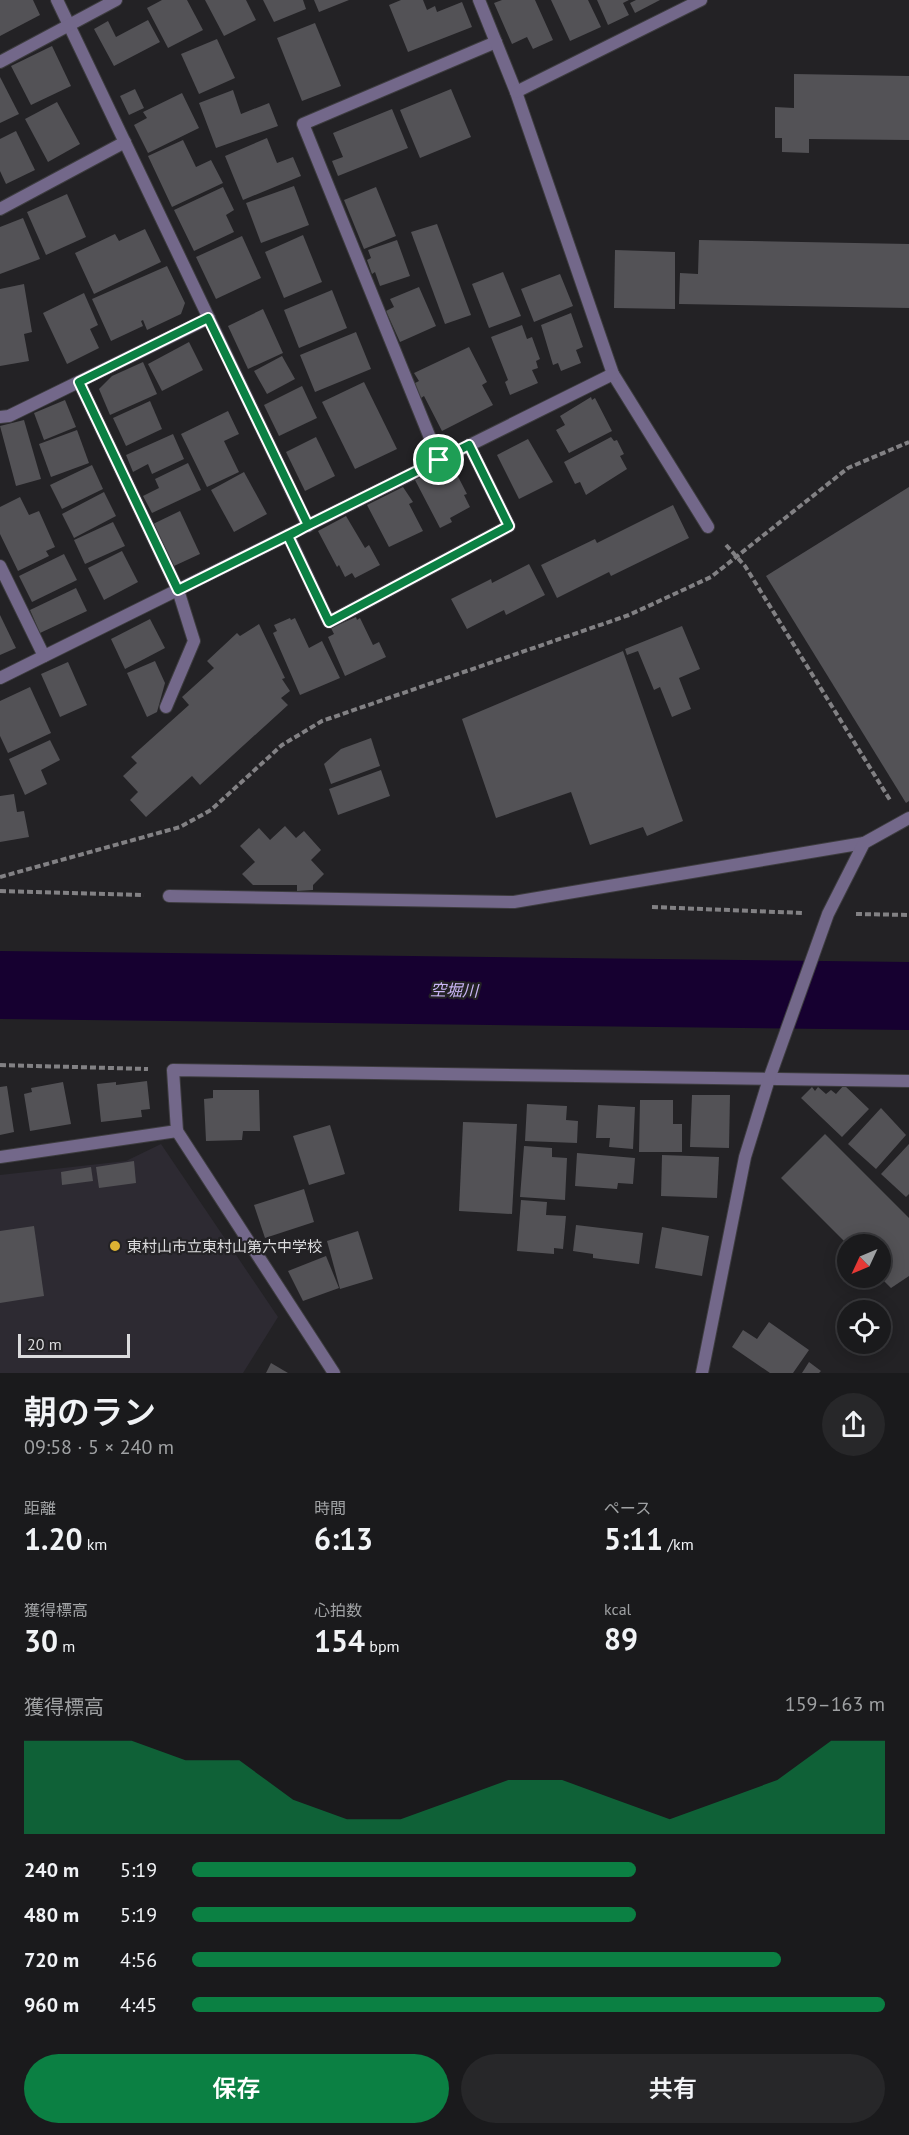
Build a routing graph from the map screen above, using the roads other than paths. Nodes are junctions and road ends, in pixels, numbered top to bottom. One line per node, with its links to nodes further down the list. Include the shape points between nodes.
1 (57, 0): 5 (street)
2 (116, 0): 5 (street)
3 (479, 0): 6 (street)
4 (701, 0): 8 (street)
5 (69, 25): 7 (street); 9 (street)
6 (495, 42): 8 (street); 16 (street, via 303,124)
7 (0, 62)
8 (516, 92): 12 (street)
9 (125, 142): 10 (street); 11 (street)
10 (0, 209)
11 (208, 318): 13 (street); 17 (street)
12 (613, 374): 15 (street); 18 (street)
13 (79, 382): 14 (street); 21 (street)
14 (0, 417)
15 (469, 445): 16 (street); 19 (street, via 509,526 329,622)
16 (439, 460): 17 (street)
17 (308, 525): 19 (street)
18 (708, 527)
19 (288, 536): 21 (street)
20 (0, 566): 22 (street)
21 (178, 590): 22 (street); 24 (street, via 194,641)
22 (44, 656): 23 (street)
23 (0, 678)
24 (166, 707)
25 (906, 819): 26 (street)
26 (864, 843): 27 (street, via 514,902); 28 (street, via 828,914)
27 (169, 896)
28 (769, 1079): 29 (street); 30 (street, via 173,1070); 33 (street, via 745,1157)
29 (909, 1082)
30 (177, 1131): 31 (street); 32 (street)
31 (0, 1157)
32 (334, 1373)
33 (702, 1373)

